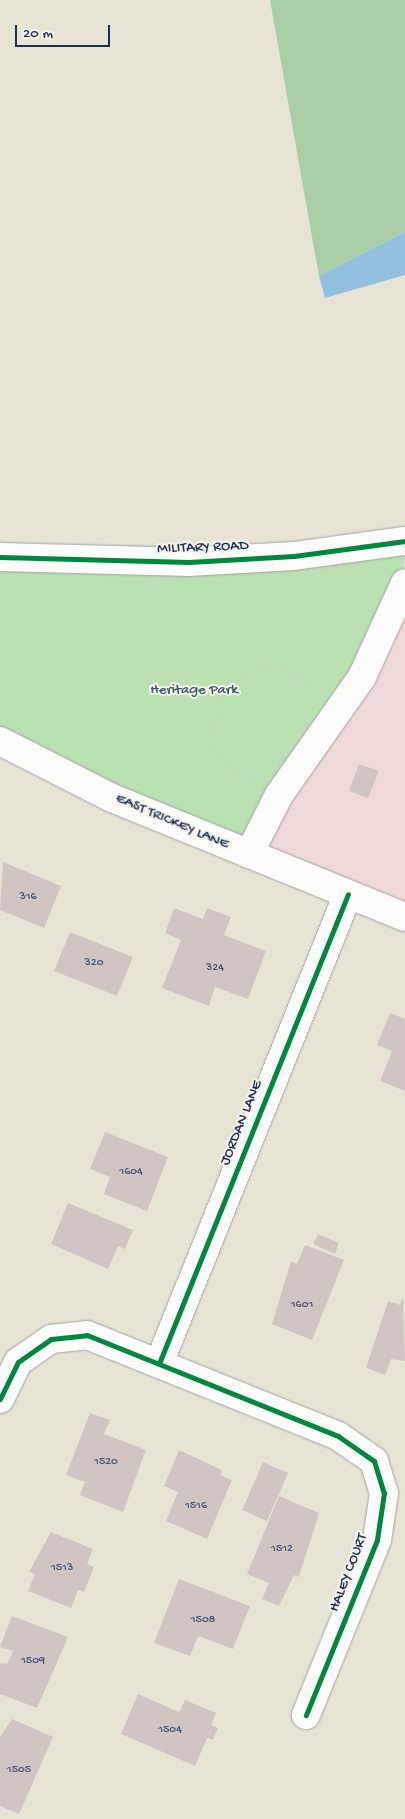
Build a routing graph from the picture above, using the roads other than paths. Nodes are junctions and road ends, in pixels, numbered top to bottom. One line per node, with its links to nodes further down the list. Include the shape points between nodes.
1 (404, 548): 2 (street, MILITARY ROAD, via 189,562)
2 (0, 557)
3 (405, 584): 5 (street, via 362,677 279,795)
4 (0, 741): 5 (street, EAST TRICKEY LANE, via 112,798)
5 (249, 854): 6 (street, EAST TRICKEY LANE)
6 (348, 894): 7 (street, EAST TRICKEY LANE); 8 (street, JORDAN LANE)
7 (405, 917)
8 (160, 1362): 9 (street, HALEY COURT, via 87,1335 51,1339 18,1362); 10 (street, HALEY COURT, via 338,1436 374,1461 384,1493 377,1540)
9 (0, 1399)
10 (306, 1715)

